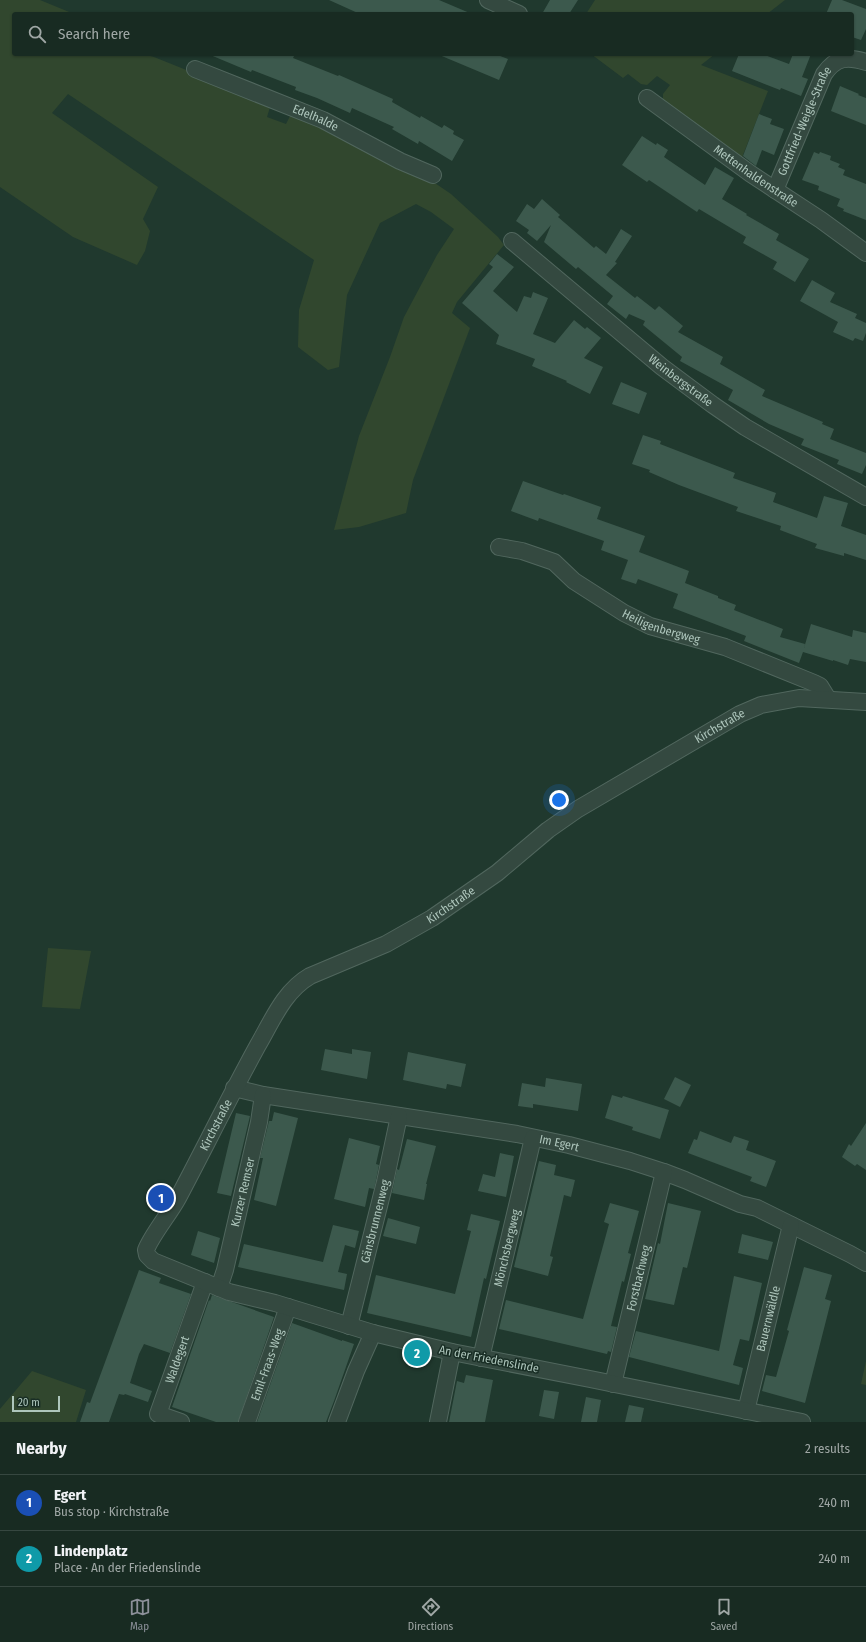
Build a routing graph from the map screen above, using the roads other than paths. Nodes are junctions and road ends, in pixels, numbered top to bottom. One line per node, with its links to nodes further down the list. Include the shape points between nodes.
1 (488, 0): 2 (street)
2 (515, 12)
3 (866, 62): 7 (street, Gottfried-Weigle-Straße, via 842,59 831,65 824,74)
4 (195, 69): 6 (street, Edelhalde, via 323,120 400,161)
5 (647, 98): 7 (street, Mettenhaldenstraße)
6 (433, 175)
7 (775, 190): 9 (street, Mettenhaldenstraße)
8 (512, 241): 10 (street, Weinbergstraße, via 662,367 713,405 745,427)
9 (866, 253)
10 (866, 497)
11 (499, 547): 12 (street, Heiligenbergweg, via 522,551 554,562 578,583 624,613 650,626 718,644 810,681 820,686)
12 (828, 699): 13 (street, Kirchstraße); 14 (street, Kirchstraße, via 791,699 761,705 740,714 572,813 497,873 427,921 386,944 306,979 282,1004)
13 (866, 702)
14 (234, 1088): 15 (street, Im Egert); 20 (street, Kirchstraße, via 177,1200)
15 (263, 1094): 16 (street, Im Egert); 22 (street, Kurzer Remser, via 225,1270)
16 (399, 1116): 17 (street, Im Egert); 24 (street, Gänsbrunnenweg)
17 (533, 1138): 18 (street, Im Egert, via 610,1155); 27 (street, Mönchsbergweg)
18 (664, 1172): 19 (street, Im Egert, via 740,1204 756,1208); 28 (street, Forstbachweg)
19 (791, 1225): 21 (street, Im Egert); 29 (street, Bauernwäldle)
20 (147, 1248): 22 (street, An der Friedenslinde, via 147,1255 153,1261)
21 (866, 1263)
22 (212, 1285): 23 (street, An der Friedenslinde, via 235,1294); 30 (street, Waldegert, via 158,1414)
23 (288, 1307): 24 (street, An der Friedenslinde); 31 (street, Emil-Fraas-Weg)
24 (349, 1326): 25 (street, An der Friedenslinde)
25 (373, 1333): 26 (street, An der Friedenslinde); 32 (street)
26 (452, 1352): 27 (street, An der Friedenslinde); 33 (street)
27 (481, 1358): 28 (street, An der Friedenslinde)
28 (613, 1384): 29 (street, An der Friedenslinde)
29 (746, 1411): 34 (street, An der Friedenslinde)
30 (181, 1422)
31 (246, 1422)
32 (337, 1422)
33 (438, 1422)
34 (802, 1422)

